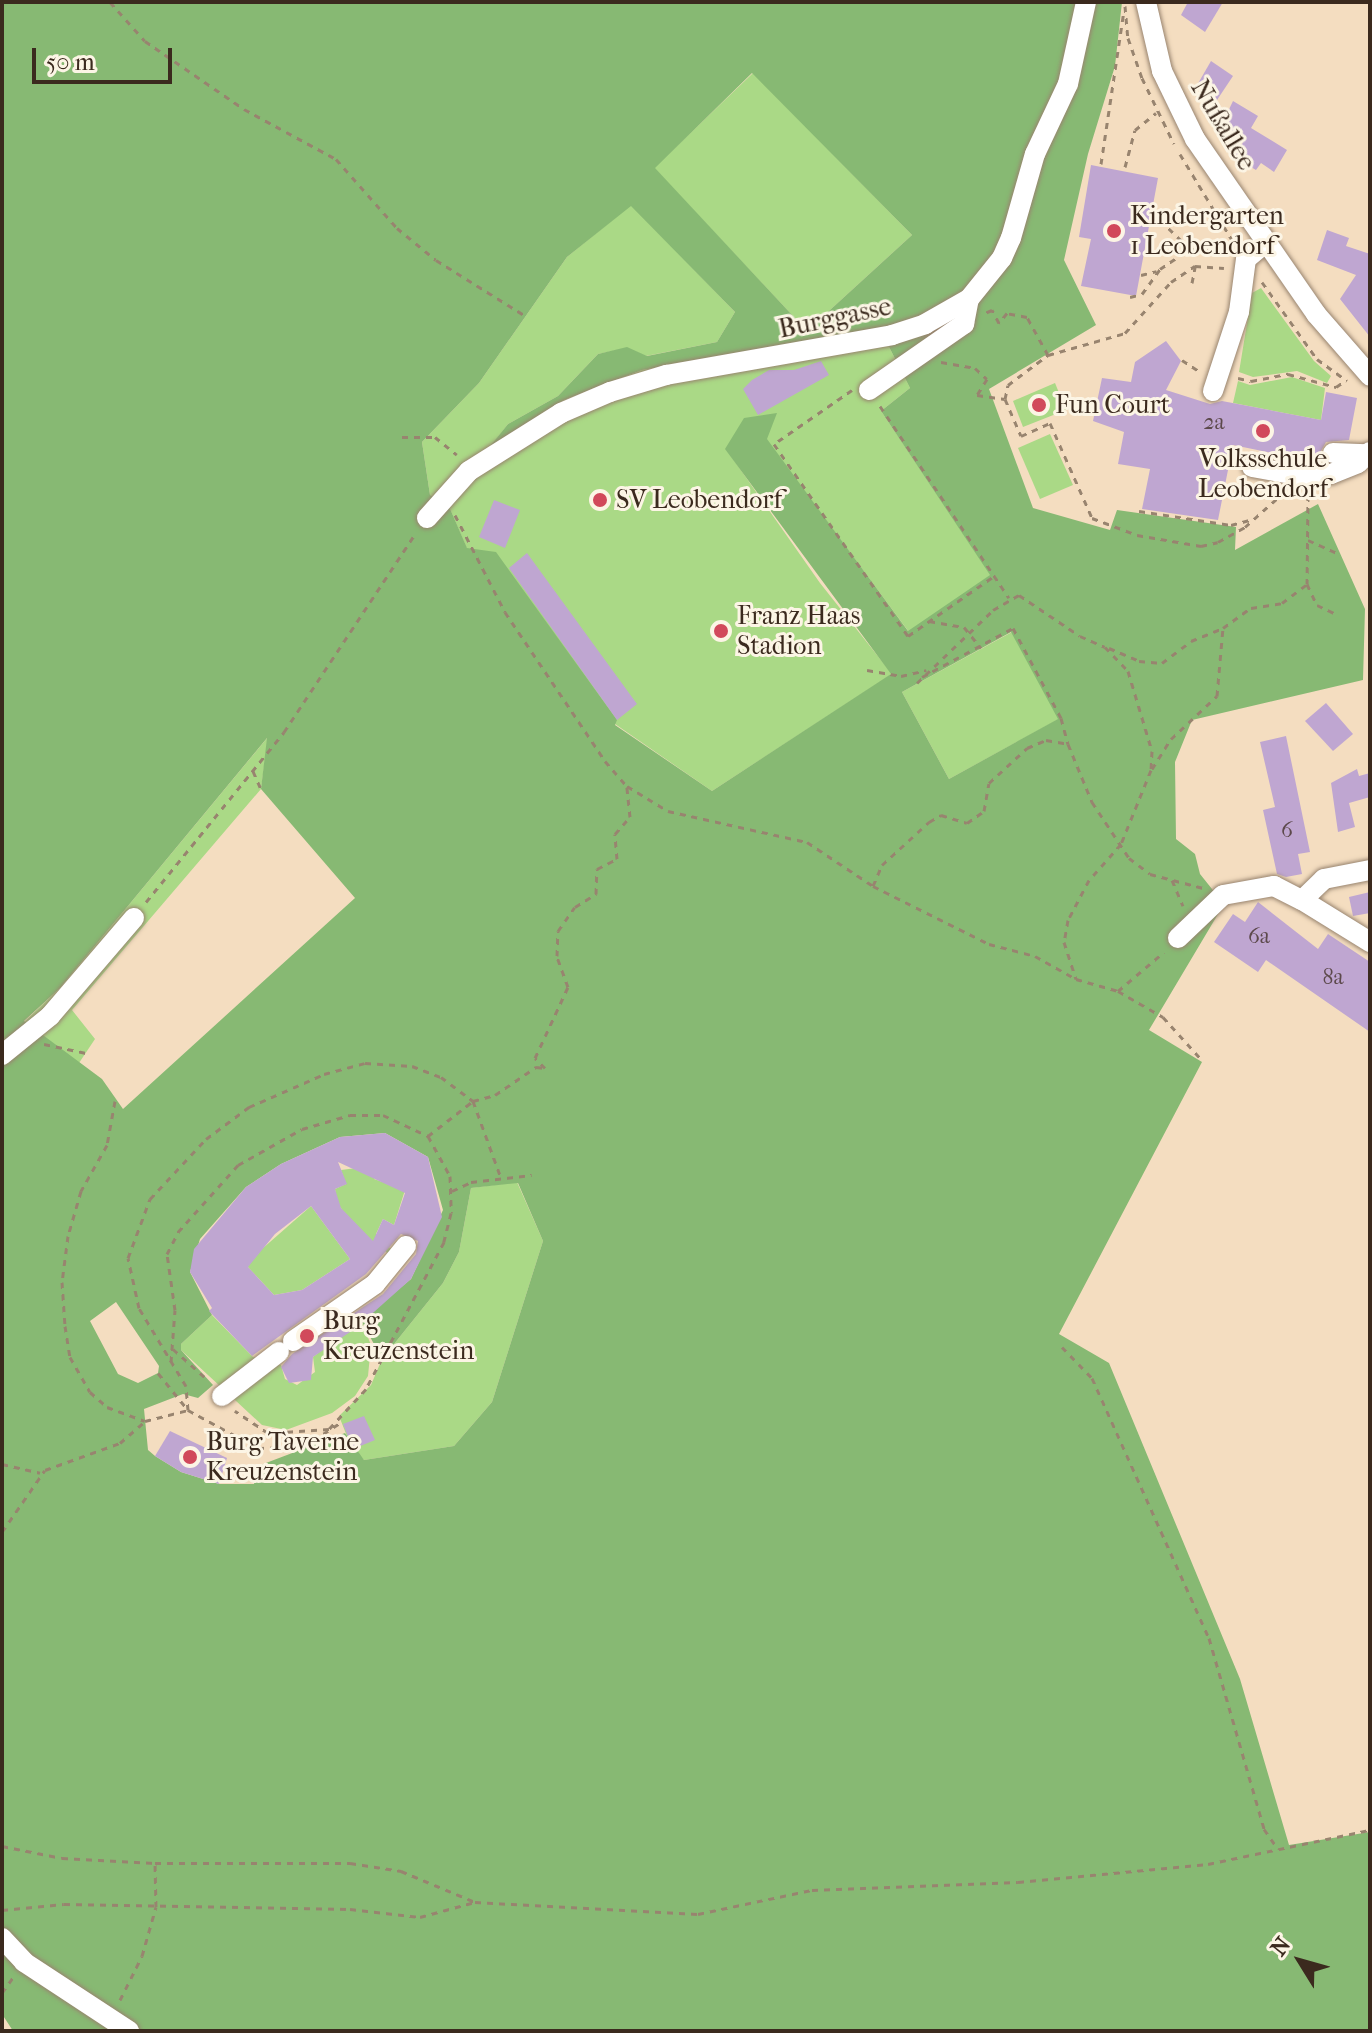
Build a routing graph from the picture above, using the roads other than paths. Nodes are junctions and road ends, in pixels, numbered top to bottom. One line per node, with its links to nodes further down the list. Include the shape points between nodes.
1 (1086, 2): 4 (street, Burggasse, via 1068,84 1035,154 1011,238)
2 (1146, 2): 3 (street, Nußallee, via 1155,51 1175,99 1195,139)
3 (1266, 242): 5 (street, Nußallee, via 1316,314); 6 (street, via 1237,264 1239,312)
4 (969, 299): 7 (street, via 964,324); 11 (street, Burggasse, via 925,324 892,335 666,375 610,392 561,413 469,471)
5 (1367, 373)
6 (1214, 387)
7 (869, 390)
8 (1333, 453): 9 (street)
9 (1368, 453): 10 (street, via 1344,470 1306,476)
10 (1252, 467)
11 (427, 518)
12 (1370, 870): 13 (street, via 1324,879)
13 (1302, 900): 15 (street, via 1274,886 1223,895); 16 (street)
14 (134, 918): 17 (street, via 67,997)
15 (1184, 931)
16 (1370, 942)
17 (2, 1055)
18 (406, 1246): 19 (street, via 375,1284)
19 (223, 1394)
20 (2, 1938): 21 (street, via 24,1962)
21 (129, 2031)

